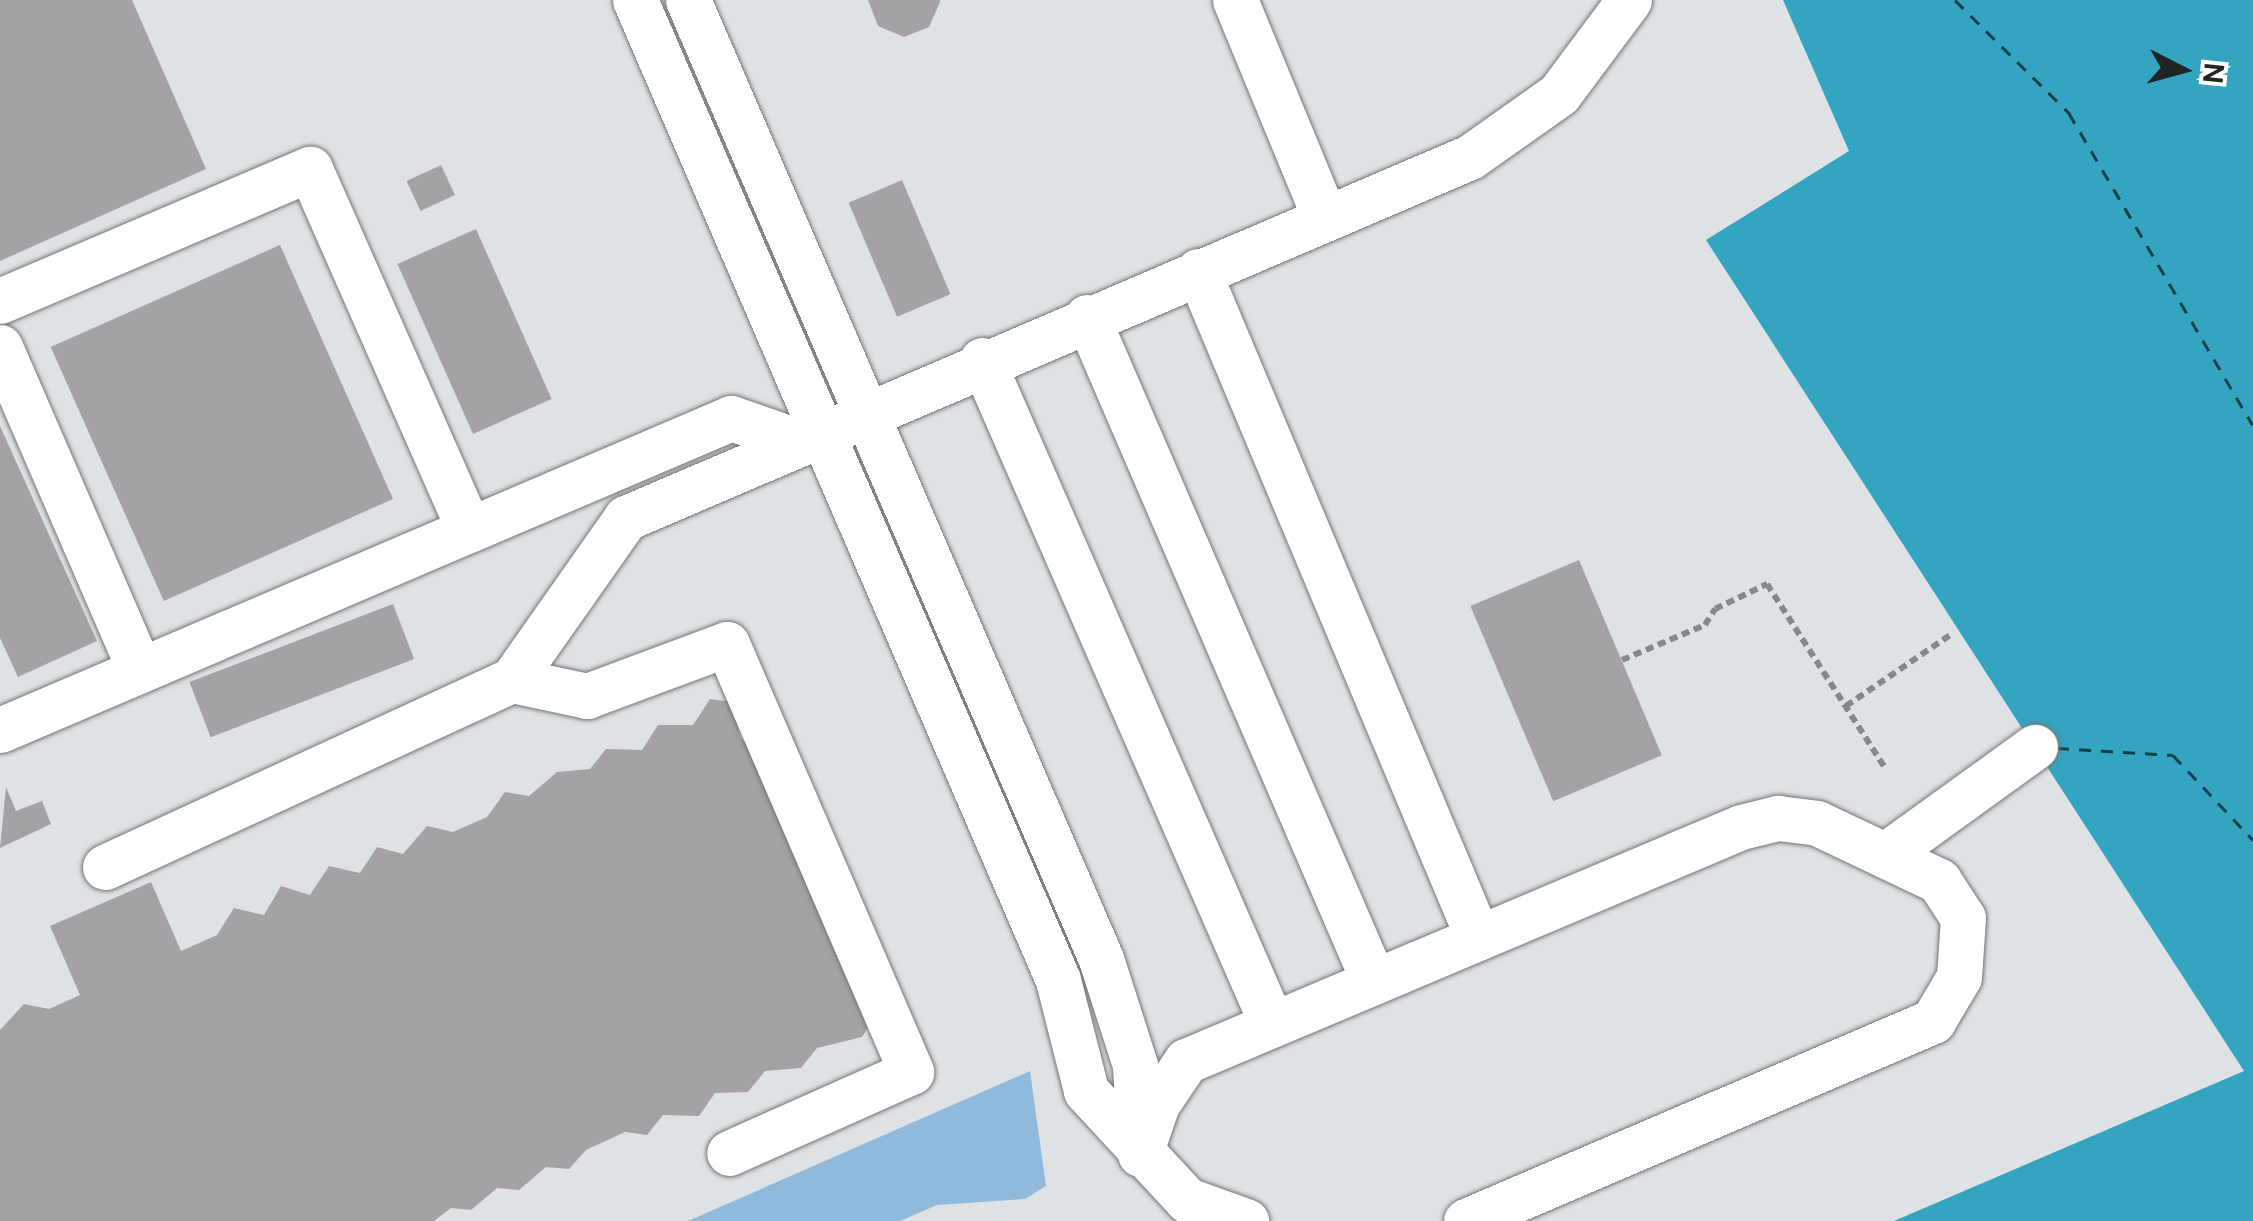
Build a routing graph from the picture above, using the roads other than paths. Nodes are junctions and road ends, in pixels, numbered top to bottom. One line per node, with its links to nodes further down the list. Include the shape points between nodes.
1 (635, 0): 12 (street)
2 (688, 0): 11 (street)
3 (1234, 0): 5 (street)
4 (1629, 0): 5 (street, via 1559,94 1500,136)
5 (1325, 218): 6 (street)
6 (1198, 271): 8 (street); 20 (street)
7 (0, 301): 13 (street, via 310,169)
8 (1087, 317): 10 (street); 21 (street)
9 (0, 347): 14 (street)
10 (982, 360): 11 (street); 22 (street)
11 (882, 403): 12 (street); 24 (street, via 1101,958 1135,1066)
12 (808, 434): 13 (street, via 730,418); 15 (street, via 626,518); 24 (street, via 1058,980 1086,1091)
13 (470, 529): 14 (street)
14 (140, 670): 16 (street)
15 (512, 680): 19 (street); 23 (street, via 586,696 727,644 911,1072)
16 (0, 730)
17 (2036, 747): 18 (street)
18 (1884, 855): 20 (street, via 1817,822 1778,818); 26 (street, via 1938,881 1963,918 1959,978 1933,1021)
19 (105, 867)
20 (1478, 938): 21 (street)
21 (1374, 982): 22 (street)
22 (1272, 1024): 24 (street, via 1186,1060 1157,1104)
23 (730, 1152)
24 (1140, 1154): 25 (street, via 1187,1200)
25 (1246, 1221)
26 (1466, 1221)

